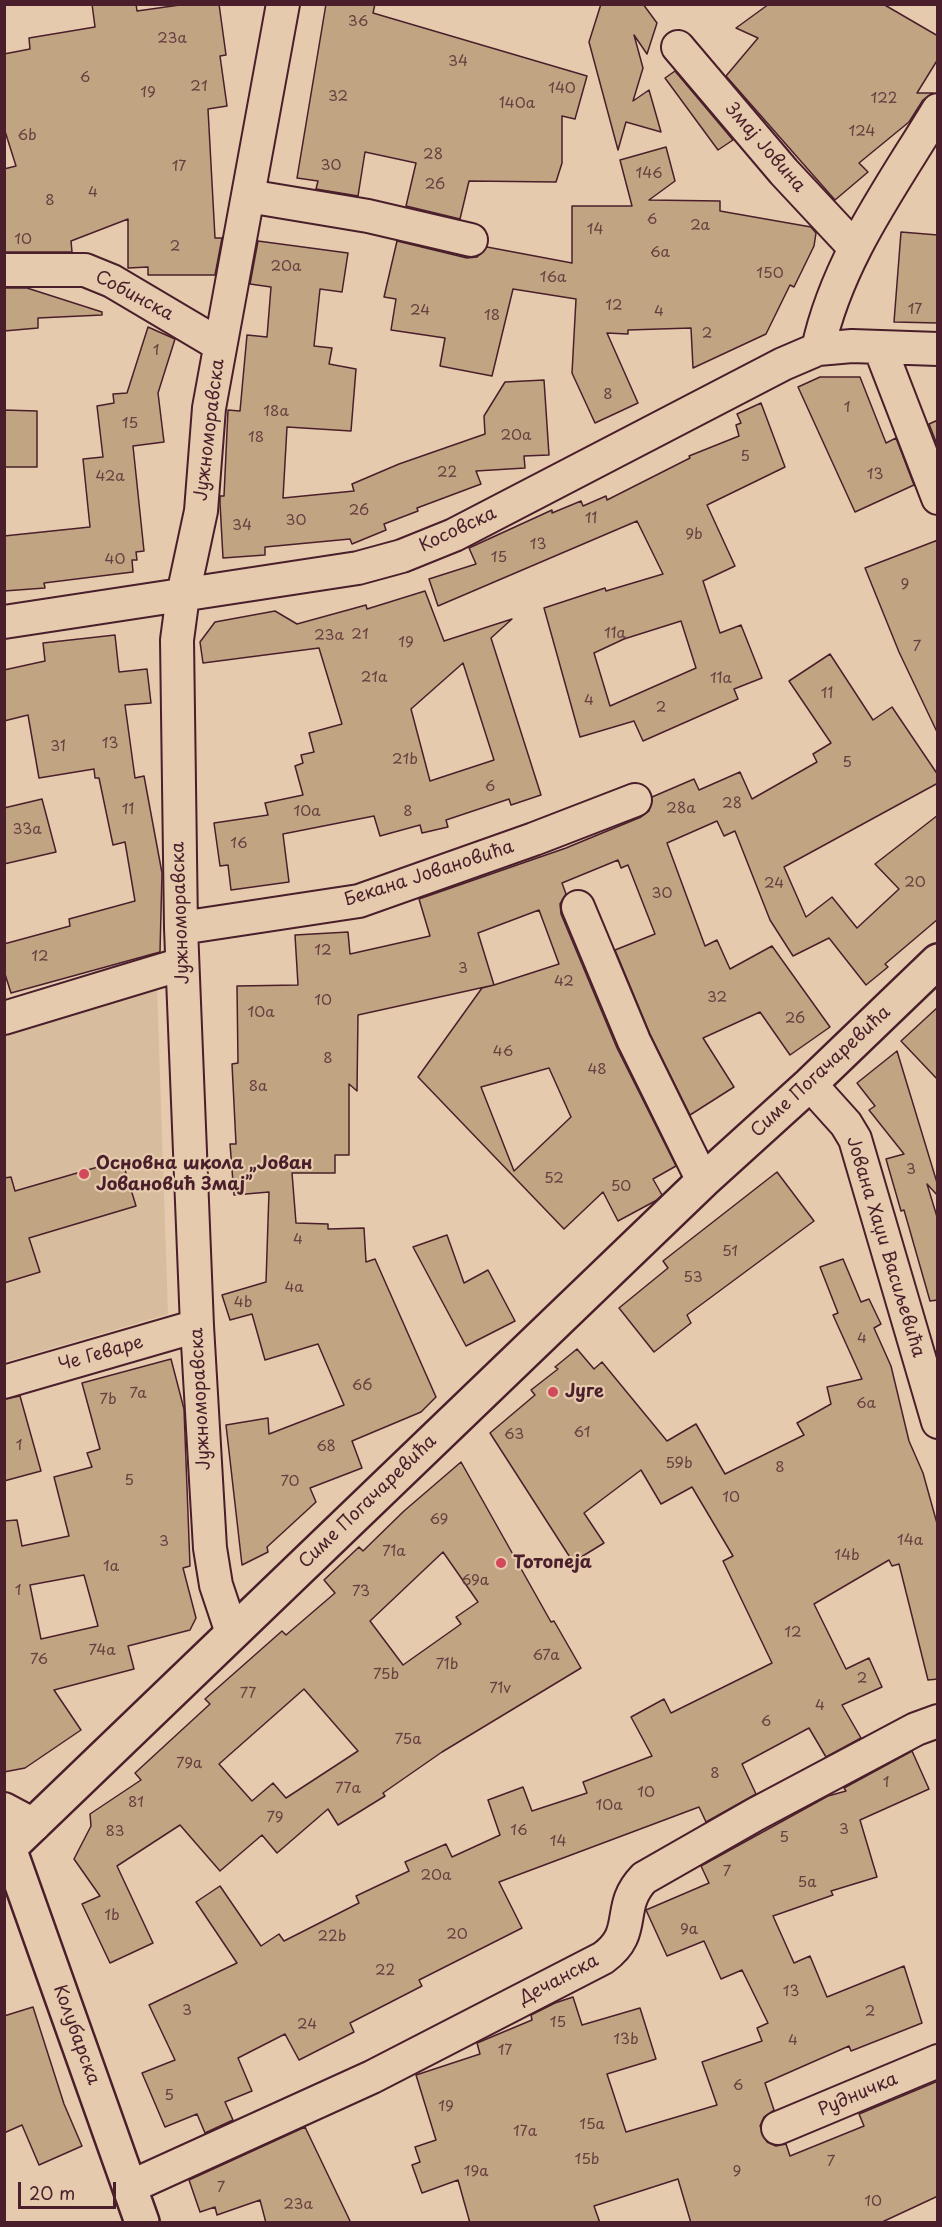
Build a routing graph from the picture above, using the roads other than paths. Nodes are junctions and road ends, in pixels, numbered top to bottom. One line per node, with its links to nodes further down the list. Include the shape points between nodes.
1 (283, 4): 4 (street, Јужноморавска)
2 (678, 46): 6 (street, Змај Јовина, via 784,172)
3 (938, 110): 6 (street)
4 (248, 196): 5 (street, via 368,216); 8 (street, Јужноморавска)
5 (471, 240)
6 (855, 247): 10 (street, via 836,286)
7 (4, 270): 8 (street, Собинска, via 84,270 112,281)
8 (220, 345): 13 (street, Јужноморавска, via 209,408 201,511)
9 (880, 348): 10 (street, Косовска); 11 (street, Косовска); 12 (street)
10 (818, 349): 13 (street, Косовска, via 454,535 402,556 358,568)
11 (938, 349)
12 (938, 498)
13 (183, 595): 14 (street, Косовска); 17 (street, Јужноморавска, via 177,640)
14 (4, 622)
15 (635, 800): 17 (street, Бекана Јовановића, via 359,901)
16 (578, 907): 22 (street, via 634,1041)
17 (181, 928): 19 (street, Јужноморавска)
18 (938, 961): 21 (main road, Симе Погачаревића)
19 (182, 964): 20 (street); 23 (street, Јужноморавска)
20 (4, 1018)
21 (810, 1084): 22 (main road, Симе Погачаревића); 25 (street, Јована Хаџи Васиљевића, via 855,1139)
22 (703, 1181): 26 (main road, Симе Погачаревића)
23 (197, 1326): 24 (street, Че Геваре); 26 (street, Јужноморавска, via 210,1548 216,1585)
24 (4, 1382)
25 (938, 1422)
26 (232, 1633): 29 (main road, Симе Погачаревића)
27 (938, 1721): 33 (street, Дечанска, via 786,1798 644,1878 628,1905 623,1937 617,1948 603,1958 372,2077)
28 (4, 1809): 29 (street)
29 (34, 1825): 30 (main road, Симе Погачаревића)
30 (7, 1850): 33 (main road, Колубарска)
31 (938, 2061): 32 (street, Рудничка)
32 (778, 2128)
33 (130, 2187): 34 (main road, Колубарска)
34 (142, 2223)

